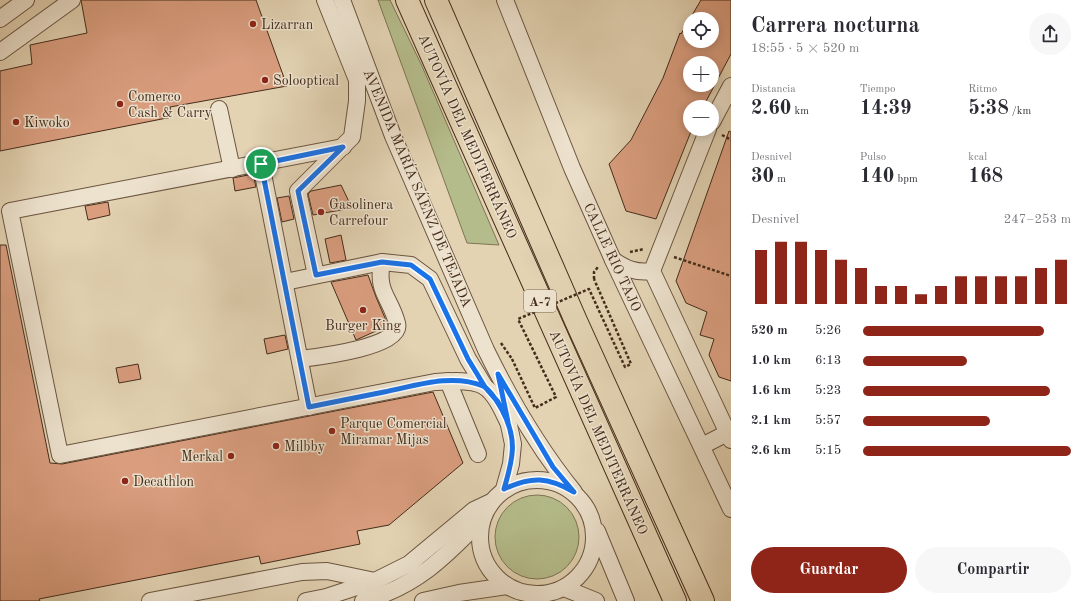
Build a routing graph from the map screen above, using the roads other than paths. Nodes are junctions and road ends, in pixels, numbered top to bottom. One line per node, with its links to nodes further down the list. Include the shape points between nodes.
1 (26, 0): 8 (street)
2 (72, 0): 9 (street)
3 (325, 0): 14 (street, via 357,80 352,137)
4 (342, 0): 23 (street, AVENIDA MARÍA SÁENZ DE TEJADA, via 393,136)
5 (407, 0): 47 (highway, AUTOVÍA DEL MEDITERRÁNEO / A-7)
6 (436, 0): 48 (highway, AUTOVÍA DEL MEDITERRÁNEO / A-7, via 579,328)
7 (505, 0): 17 (street, CALLE RIO TAJO, via 572,168)
8 (0, 19)
9 (0, 52)
10 (731, 86): 11 (street)
11 (719, 109)
12 (219, 110): 16 (street)
13 (705, 136): 19 (street)
14 (343, 147): 15 (street); 20 (street, via 298,191)
15 (261, 164): 16 (street); 21 (street)
16 (232, 169): 26 (street, via 10,210 60,455)
17 (613, 260): 19 (street, via 634,272); 29 (street, CALLE RIO TAJO)
18 (382, 262): 20 (street); 22 (street, via 379,276 381,287 398,324 396,333 388,339 362,348); 25 (street, via 411,265 430,279 468,359)
19 (652, 271): 28 (street)
20 (316, 275): 21 (street)
21 (285, 282): 22 (street)
22 (300, 359): 26 (street)
23 (498, 374): 27 (street, AVENIDA MARÍA SÁENZ DE TEJADA); 32 (street, AVENIDA MARÍA SÁENZ DE TEJADA, via 553,467)
24 (448, 381): 25 (street); 26 (street); 30 (street)
25 (485, 387): 27 (street, via 498,402)
26 (309, 407)
27 (508, 422): 31 (street, AVENIDA MARÍA SÁENZ DE TEJADA, via 513,444 512,464)
28 (730, 435): 29 (street)
29 (702, 446): 34 (street, CALLE RIO TAJO)
30 (478, 454)
31 (504, 489): 32 (street, via 521,481 540,479 558,483); 33 (street)
32 (574, 492): 36 (street, via 586,506)
33 (491, 502): 35 (street); 37 (street, via 474,510 409,564)
34 (731, 509)
35 (482, 519): 38 (street, via 479,537 482,555 492,573); 43 (street, via 444,558 419,577)
36 (594, 523): 39 (street, via 595,542 590,560 580,576); 46 (street)
37 (375, 581): 41 (street, via 327,571 302,572); 42 (street)
38 (507, 586): 40 (street); 44 (street, via 459,592)
39 (564, 588): 40 (street); 45 (street)
40 (524, 597)
41 (150, 601)
42 (306, 601)
43 (363, 601)
44 (423, 601)
45 (596, 601)
46 (626, 601)
47 (675, 601)
48 (703, 601)

